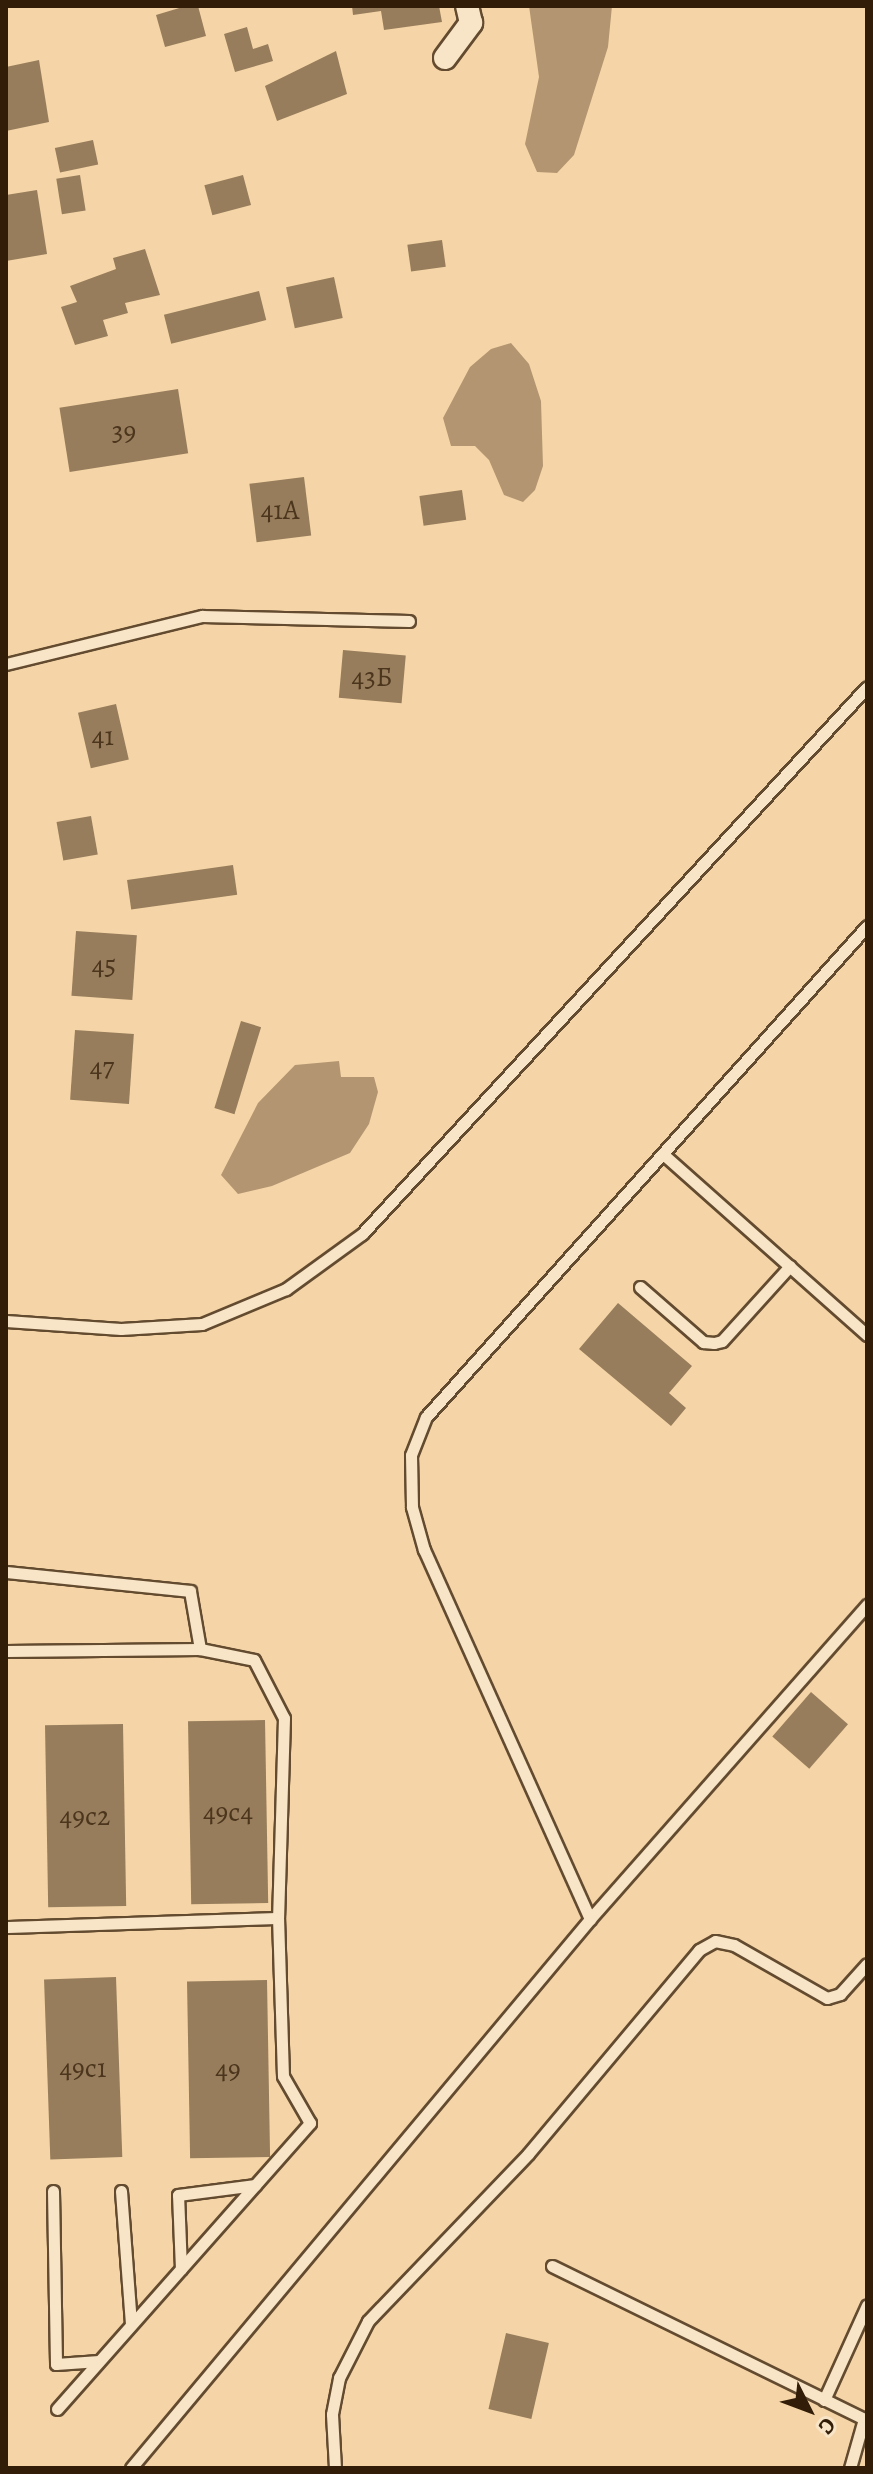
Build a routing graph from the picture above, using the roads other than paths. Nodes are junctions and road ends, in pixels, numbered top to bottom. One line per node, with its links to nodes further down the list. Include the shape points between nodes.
1 (467, 6): 2 (street, via 471,23)
2 (445, 58)
3 (409, 621): 4 (lane, via 202,616)
4 (6, 664)
5 (867, 687): 10 (lane, via 362,1234 286,1289 202,1324 121,1329)
6 (867, 926): 7 (lane)
7 (663, 1154): 8 (lane); 17 (lane, via 426,1417 411,1455 412,1507 424,1550)
8 (790, 1266): 9 (lane, via 722,1341 714,1343 703,1342); 11 (lane)
9 (640, 1287)
10 (6, 1321)
11 (867, 1335)
12 (7, 1572): 14 (lane, via 190,1591)
13 (867, 1605): 17 (lane)
14 (200, 1649): 15 (lane); 16 (lane, via 254,1660 284,1718)
15 (6, 1651)
16 (278, 1918): 18 (lane); 20 (lane, via 283,2076 310,2123)
17 (590, 1919): 31 (lane)
18 (6, 1927)
19 (867, 1964): 32 (lane, via 840,1994 827,1998 734,1945 715,1941 699,1950 528,2154 368,2321 339,2378 332,2414)
20 (255, 2185): 24 (lane); 24 (lane, via 178,2195)
21 (53, 2191): 27 (lane, via 56,2364)
22 (121, 2191): 26 (lane)
23 (552, 2266): 28 (lane)
24 (181, 2269): 26 (lane)
25 (867, 2305): 28 (lane)
26 (131, 2325): 27 (lane)
27 (99, 2361): 29 (lane)
28 (824, 2400): 30 (lane)
29 (57, 2409)
30 (866, 2420): 33 (lane)
31 (131, 2468)
32 (335, 2468)
33 (850, 2468)

